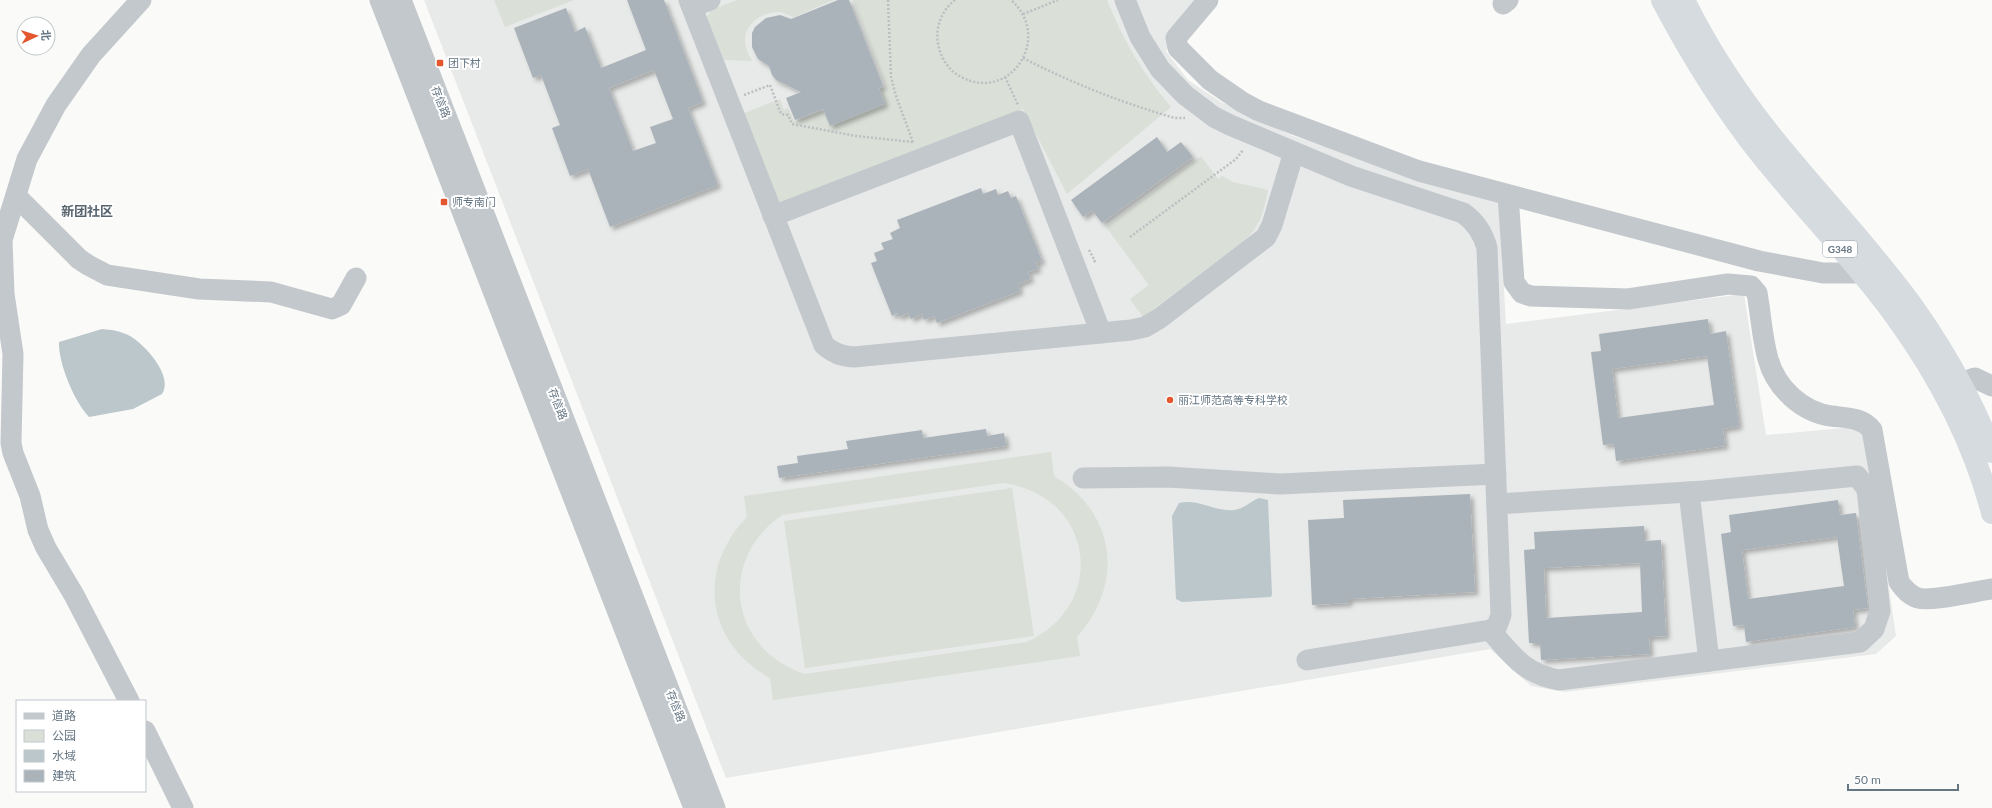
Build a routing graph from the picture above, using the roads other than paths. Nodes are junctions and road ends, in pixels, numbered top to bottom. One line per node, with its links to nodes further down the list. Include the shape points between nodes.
1 (141, 0): 11 (street, via 91,55 56,105 27,159)
2 (380, 0): 32 (street, 存信路)
3 (401, 0): 33 (street, 存信路)
4 (1125, 0): 9 (street, via 1140,38 1160,68 1185,95 1214,116)
5 (1208, 0): 10 (street, via 1176,38 1178,48 1201,72 1226,92 1259,110 1419,171)
6 (1662, 0): 14 (highway, G348, via 1700,69 1740,128)
7 (1684, 0): 17 (highway, G348, via 1717,59 1756,116 1894,282 1928,329)
8 (697, 2): 12 (street, via 729,101)
9 (1294, 152): 16 (street, via 1266,237 1153,323 1130,330); 20 (street, via 1351,176 1456,210 1470,218 1480,231 1487,248)
10 (1508, 195): 14 (street, via 1760,261 1823,274); 25 (street, via 1514,282 1519,290 1530,296 1628,299 1728,284 1751,286 1756,293 1768,359 1779,383 1807,408 1819,414 1860,420 1868,424 1872,430 1899,582 1903,588 1912,596 1924,599)
11 (16, 196): 13 (street); 15 (street, via 79,259 97,271 119,278 144,279 199,289 271,292 332,309 341,305)
12 (773, 216): 16 (street, via 824,345 837,354 854,357); 16 (street, via 917,150 1019,121)
13 (1, 239): 29 (street, via 4,294 13,354 13,453 46,548 74,595)
14 (1861, 274): 24 (highway, G348, via 1912,340 1943,392 1969,448)
15 (356, 278)
16 (1101, 333)
17 (1960, 383): 18 (street, via 1975,378); 19 (highway, G348)
18 (1992, 386)
19 (1992, 452)
20 (1496, 474): 21 (street, via 1280,484 1168,477); 23 (street)
21 (1083, 478)
22 (1689, 492): 23 (street); 28 (street); 28 (street, via 1857,476 1867,489 1880,611 1877,623 1870,634 1860,642)
23 (1497, 504): 26 (street, via 1501,615 1497,626)
24 (1992, 513)
25 (1992, 588)
26 (1490, 630): 27 (street); 28 (street, via 1523,666 1536,674 1559,680)
27 (1307, 660)
28 (1709, 661)
29 (128, 700)
30 (146, 733): 31 (street)
31 (183, 808)
32 (694, 808)
33 (715, 808)

